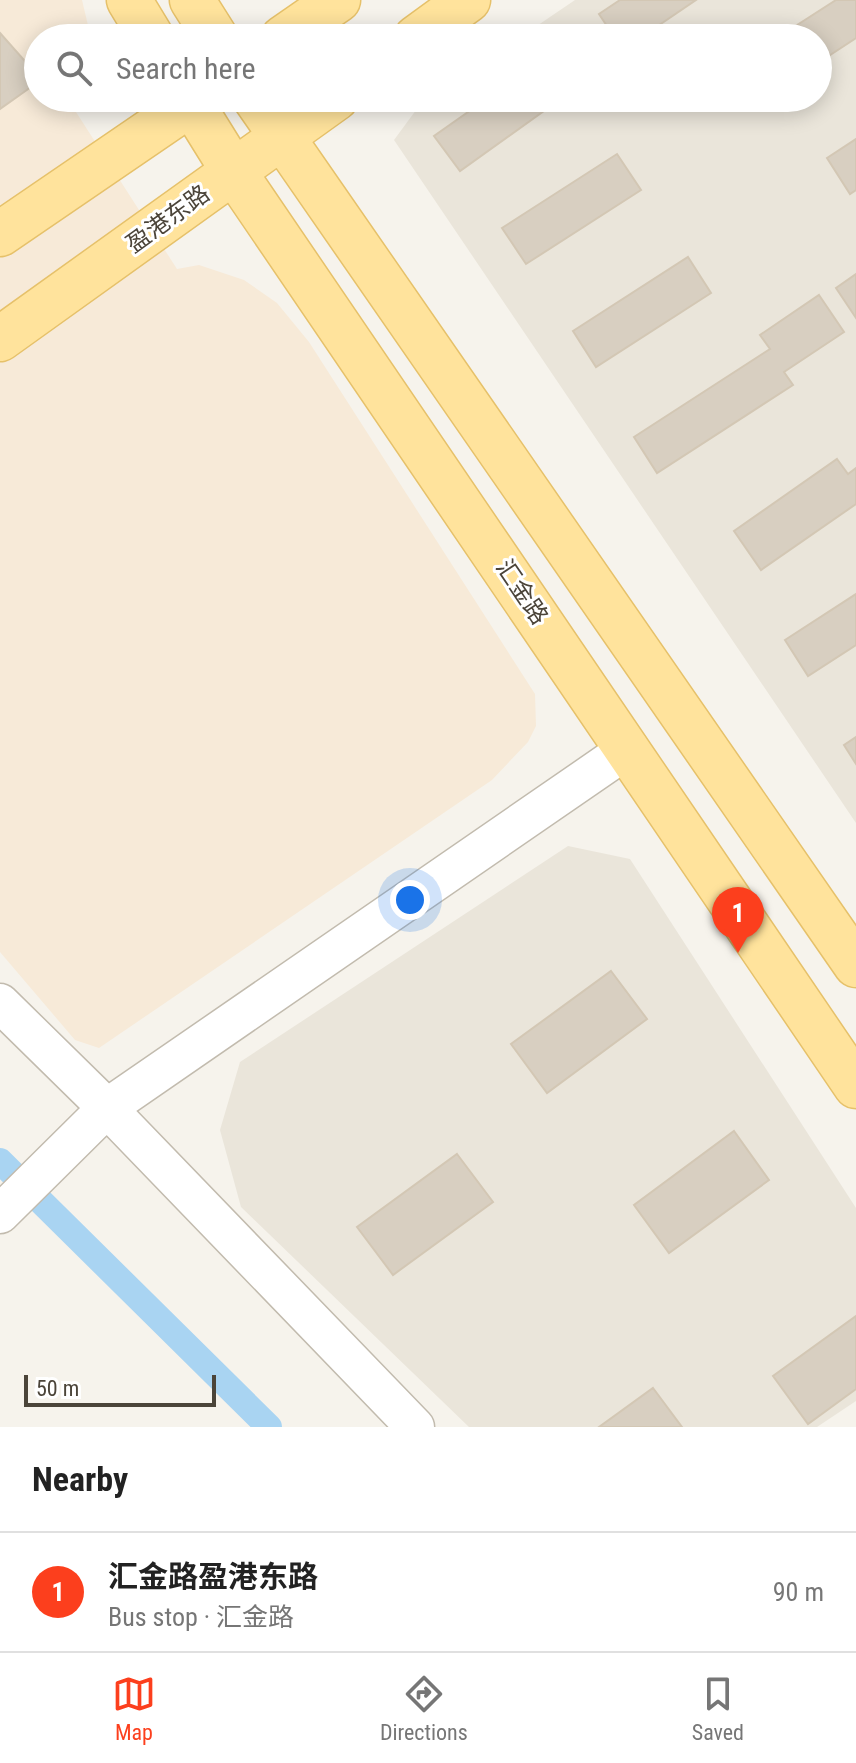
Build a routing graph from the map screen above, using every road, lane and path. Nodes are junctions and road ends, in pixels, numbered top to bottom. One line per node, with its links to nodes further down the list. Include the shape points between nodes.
1 (129, 0): 5 (main road)
2 (192, 0): 6 (main road)
3 (338, 0): 7 (main road)
4 (468, 0): 8 (main road)
5 (144, 24)
6 (207, 24)
7 (303, 24)
8 (435, 24)
9 (176, 112): 15 (main road)
10 (200, 112): 14 (main road, 汇金路)
11 (264, 112): 13 (main road)
12 (317, 112): 13 (main road, 盈港东路)
13 (282, 138): 14 (main road, 盈港东路); 18 (main road)
14 (234, 172): 16 (main road, 盈港东路); 17 (main road, 汇金路)
15 (0, 234)
16 (0, 339)
17 (629, 748): 20 (main road, 汇金路); 21 (street)
18 (856, 965)
19 (0, 1003): 21 (street)
20 (856, 1086)
21 (107, 1108): 22 (street); 23 (street)
22 (0, 1214)
23 (415, 1427)

